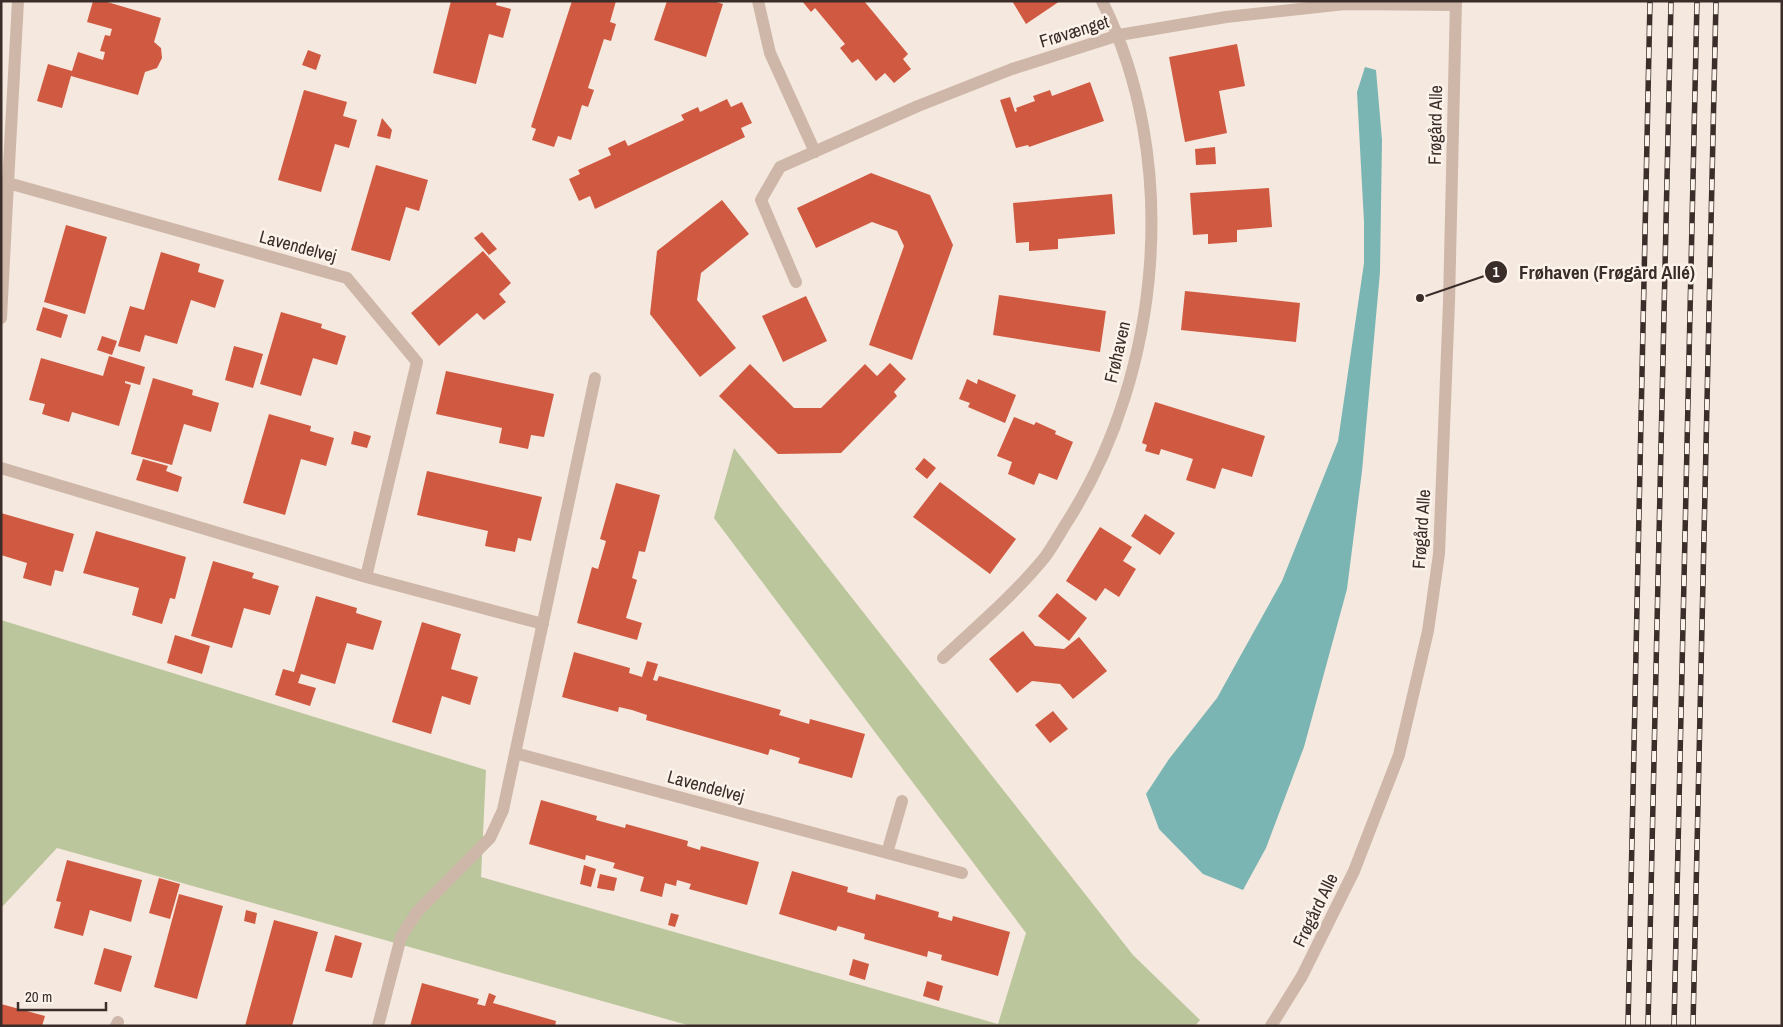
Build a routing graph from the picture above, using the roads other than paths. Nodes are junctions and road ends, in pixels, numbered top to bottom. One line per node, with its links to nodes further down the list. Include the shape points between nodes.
1 (18, 1): 7 (street)
2 (758, 1): 6 (street, via 770,52)
3 (1102, 1): 5 (street, Frøhaven)
4 (1456, 3): 5 (street, Frøvænget, via 1345,4 1226,17); 20 (street, Frøgård Alle, via 1439,554 1428,631 1399,755 1354,871 1302,976)
5 (1119, 35): 6 (street, Frøvænget, via 1012,69); 14 (street, Frøhaven, via 1146,139 1152,240 1138,348 1099,468 1046,556 1016,590)
6 (815, 152): 8 (street, Frøvænget, via 780,167 761,200)
7 (8, 183): 9 (street); 12 (street, Lavendelvej, via 346,278 417,362)
8 (796, 282)
9 (1, 318)
10 (595, 378): 13 (street)
11 (1, 468): 12 (street)
12 (366, 577): 13 (street)
13 (542, 624): 15 (street)
14 (943, 658)
15 (515, 753): 17 (street, Lavendelvej); 19 (street, via 503,810 490,838 417,912 401,937)
16 (902, 801): 17 (street)
17 (887, 852): 18 (street, Lavendelvej)
18 (962, 872)
19 (378, 1026)
20 (1270, 1026)

